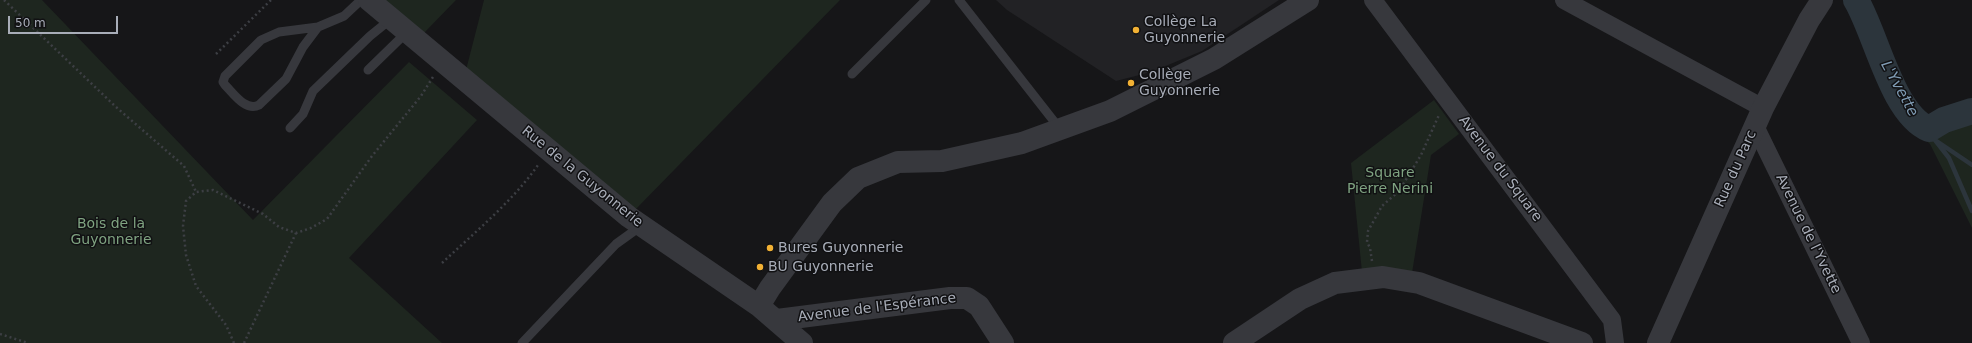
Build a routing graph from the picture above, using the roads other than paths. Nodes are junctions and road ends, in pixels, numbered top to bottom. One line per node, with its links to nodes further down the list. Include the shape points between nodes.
1 (361, 0): 10 (lane, via 344,16)
2 (369, 0): 9 (street, Rue de la Guyonnerie)
3 (926, 0): 12 (lane)
4 (959, 0): 15 (lane)
5 (1308, 0): 15 (street, via 1195,69 1110,111)
6 (1373, 0): 24 (street, Avenue du Square, via 1612,320)
7 (1564, 0): 13 (street)
8 (1822, 0): 13 (street, Rue du Parc)
9 (399, 25): 11 (lane); 14 (lane, via 370,36 314,91 303,114); 16 (street, Rue de la Guyonnerie)
10 (318, 27): 10 (lane, via 279,32 261,40 223,82 247,106 254,108 286,79 303,47)
11 (368, 70)
12 (852, 74)
13 (1759, 117): 25 (street, Rue du Parc); 26 (street, Avenue de l'Yvette)
14 (290, 128)
15 (1060, 129): 17 (street, via 1022,143 942,161 898,162 858,178 832,203)
16 (640, 226): 17 (street, Rue de la Guyonnerie); 19 (lane, via 616,244)
17 (759, 306): 18 (street, Rue de la Guyonnerie)
18 (777, 320): 20 (street, Rue de la Guyonnerie); 21 (street, Avenue de l'Espérance, via 950,298 968,298 979,306)
19 (522, 343)
20 (802, 343)
21 (1003, 343)
22 (1234, 343): 23 (street, via 1300,299 1328,286 1383,277 1419,283)
23 (1582, 343)
24 (1615, 343)
25 (1658, 343)
26 (1861, 343)

